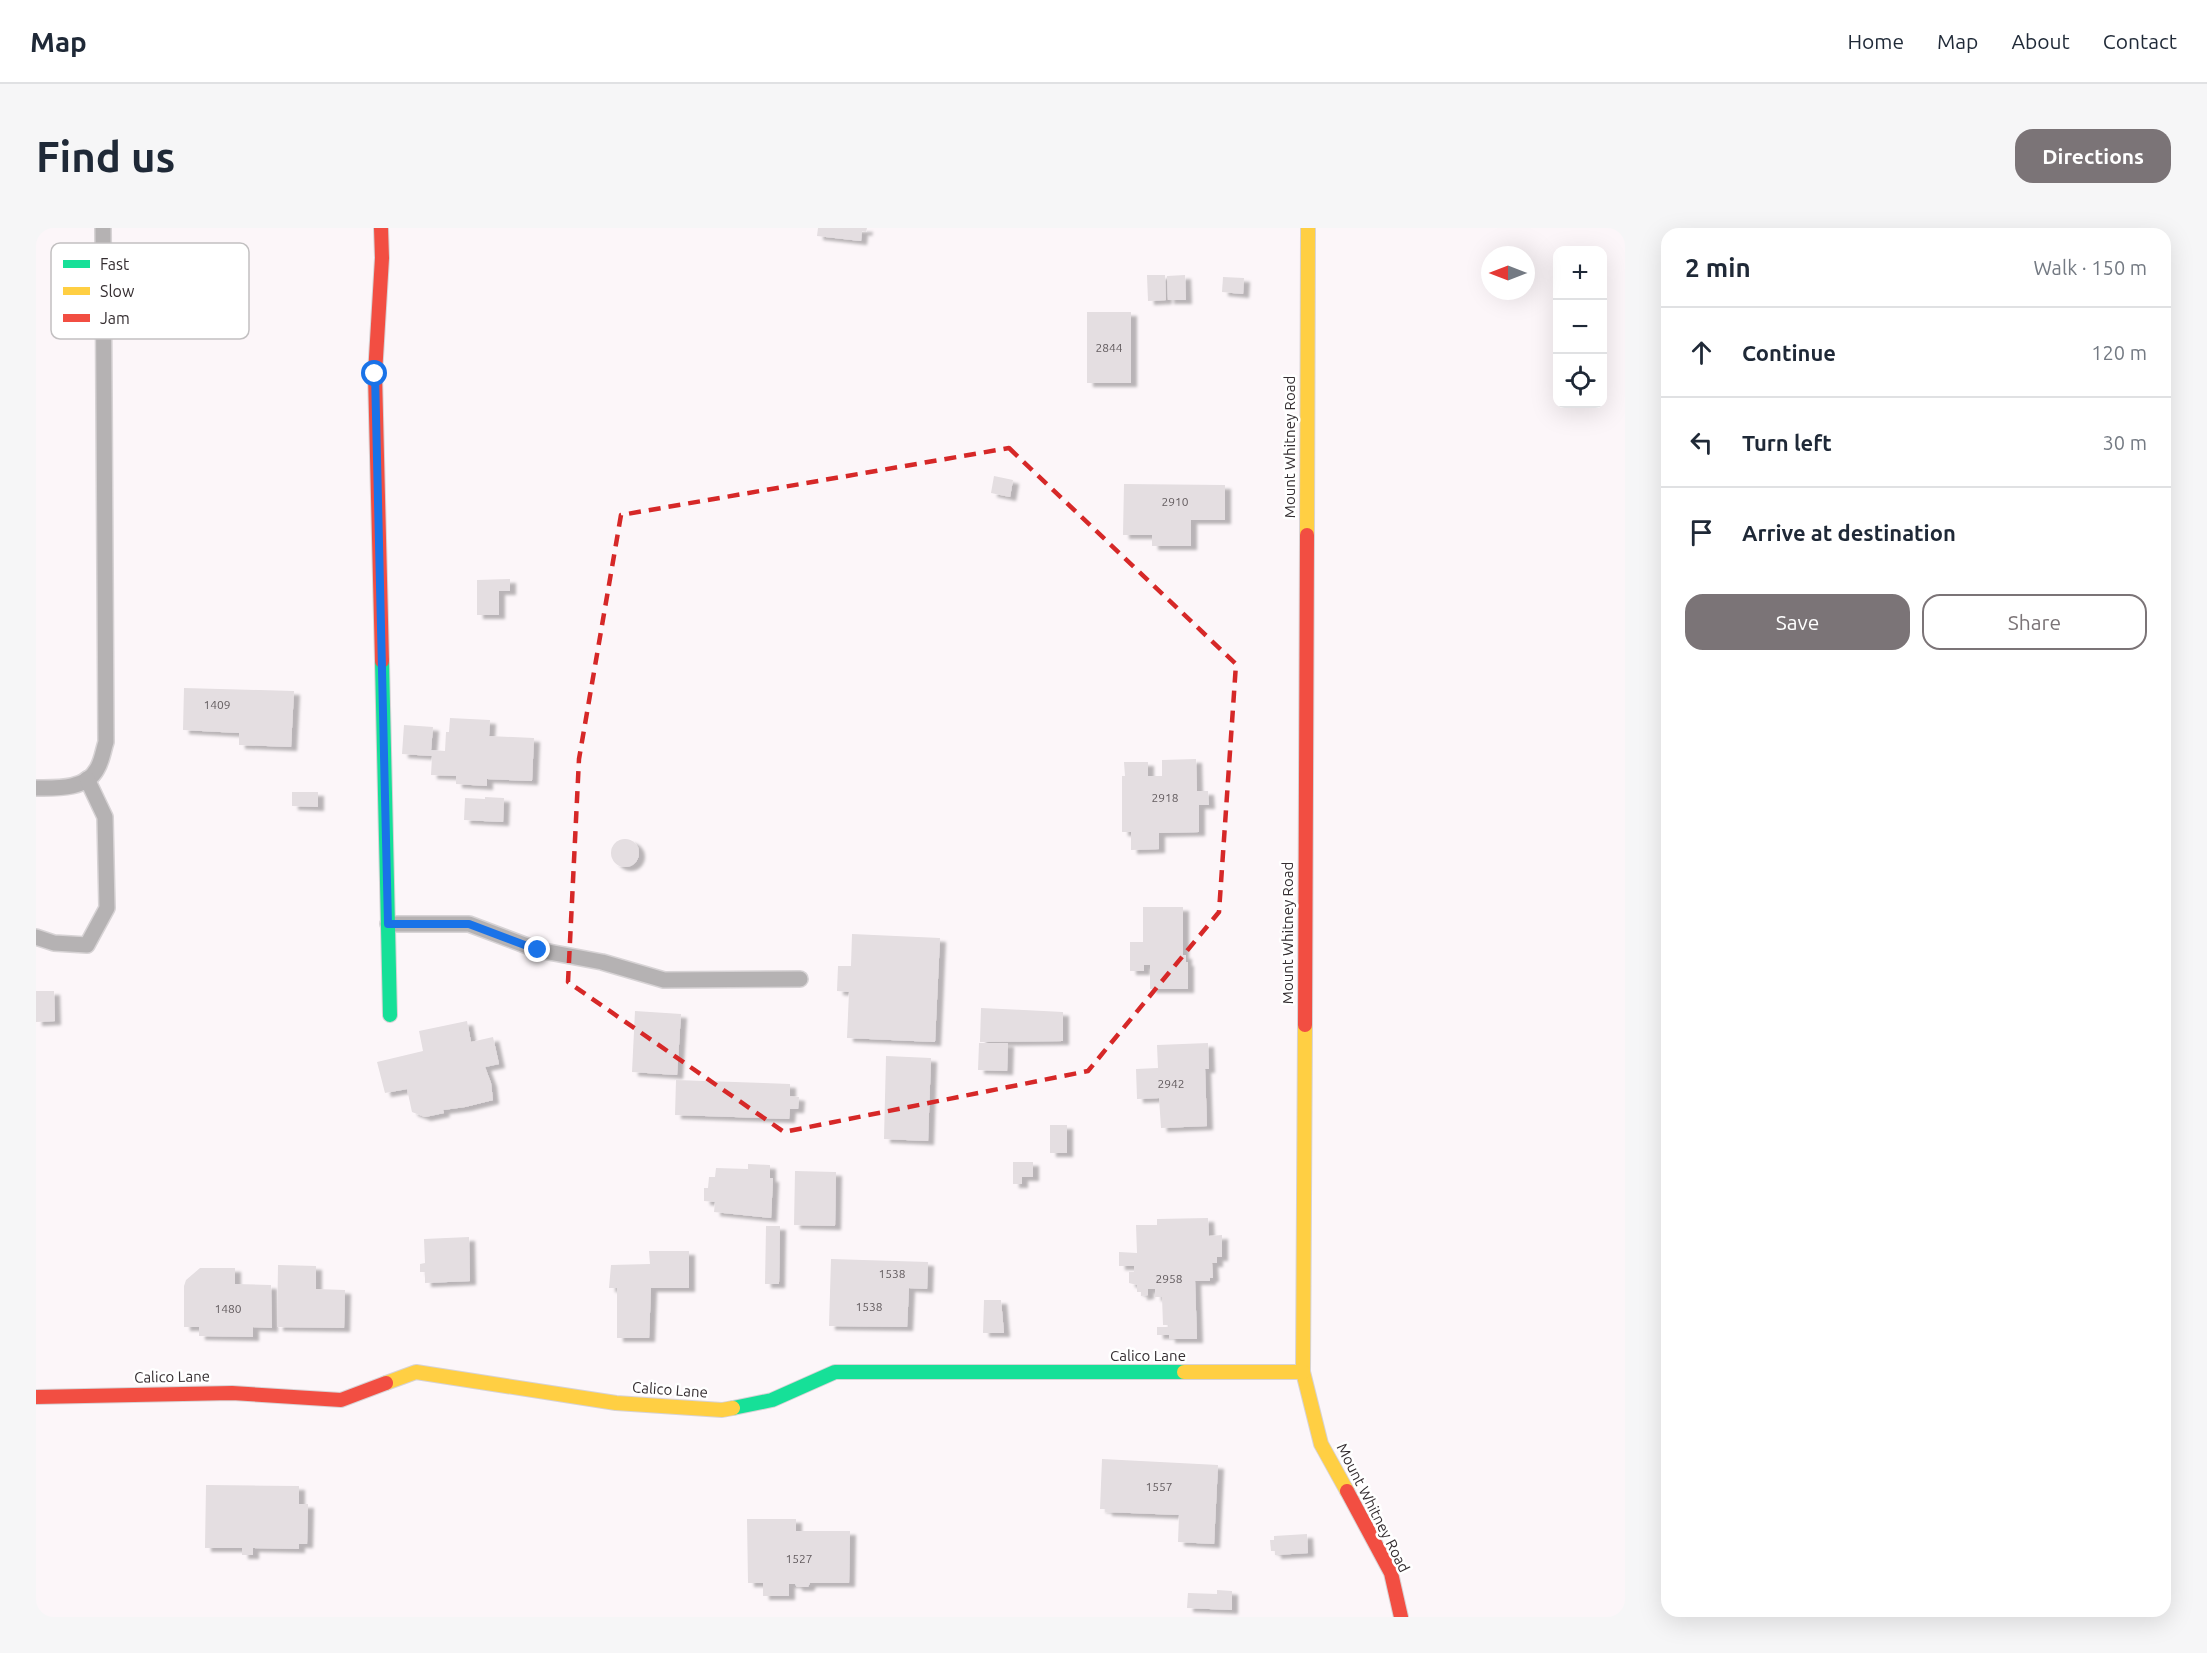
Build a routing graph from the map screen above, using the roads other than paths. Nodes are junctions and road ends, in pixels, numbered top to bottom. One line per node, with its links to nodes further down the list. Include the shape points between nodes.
1 (103, 228): 4 (lane)
2 (381, 228): 8 (street, via 375,374)
3 (1308, 228): 12 (street, Mount Whitney Road)
4 (103, 243)
5 (104, 339): 6 (lane, via 106,742 97,771)
6 (87, 779): 7 (lane, via 66,788); 9 (lane, via 105,817 107,908 87,945)
7 (36, 788)
8 (388, 924): 10 (lane, via 469,924 538,950 602,962 664,980); 11 (street)
9 (36, 937)
10 (800, 979)
11 (390, 1015)
12 (1303, 1372): 13 (street, Calico Lane, via 835,1372 772,1400 722,1410 616,1403 416,1372 341,1400 232,1393); 14 (street, Mount Whitney Road, via 1321,1444 1391,1573)
13 (36, 1397)
14 (1401, 1617)

